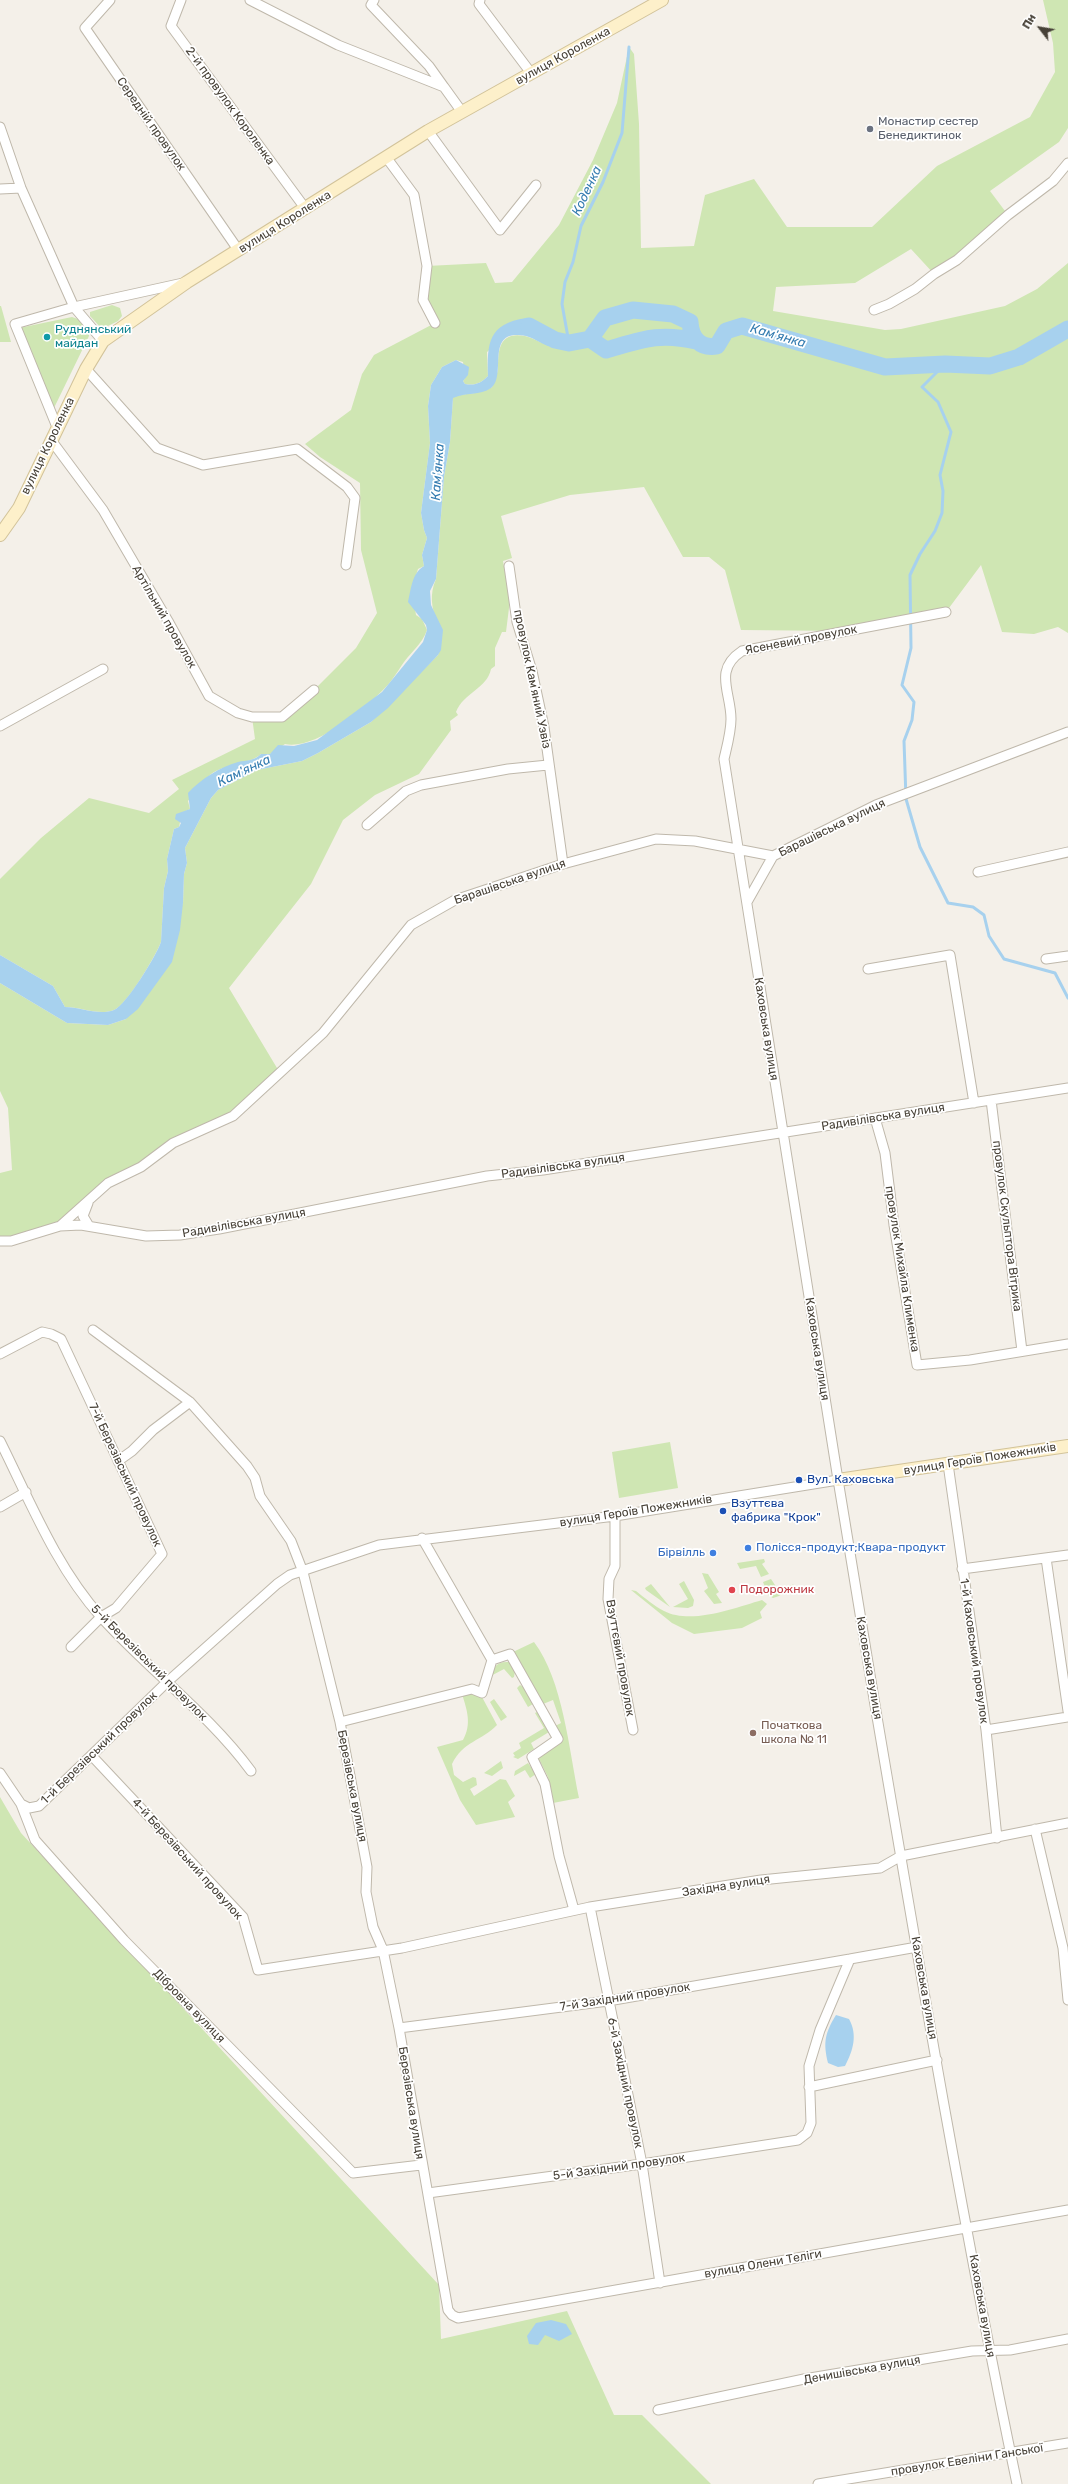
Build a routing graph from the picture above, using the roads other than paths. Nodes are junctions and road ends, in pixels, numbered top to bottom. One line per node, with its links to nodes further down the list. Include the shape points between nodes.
1 (110, 0): 18 (street, Середній провулок, via 85,28)
2 (181, 0): 17 (street, 2-й провулок Короленка, via 172,26)
3 (250, 0): 8 (street, via 338,45)
4 (374, 0): 8 (street, via 371,4 429,66)
5 (480, 0): 7 (street, via 479,4)
6 (660, 0): 7 (street, вулиця Короленка)
7 (531, 73): 9 (street, вулиця Короленка)
8 (444, 87): 9 (street)
9 (462, 112): 11 (street, вулиця Короленка)
10 (0, 128): 15 (street)
11 (428, 131): 12 (street, вулиця Короленка); 14 (street, via 500,230)
12 (386, 157): 17 (street, вулиця Короленка); 22 (street, via 414,195 427,266 423,300)
13 (1068, 163): 21 (street, via 1053,181 1008,215 957,260 902,296)
14 (536, 185)
15 (21, 188): 16 (street); 20 (street)
16 (0, 189)
17 (305, 208): 18 (street, вулиця Короленка)
18 (239, 251): 19 (street, вулиця Короленка)
19 (186, 282): 20 (street); 23 (street, вулиця Короленка)
20 (74, 307): 23 (street); 25 (street, via 15,324)
21 (874, 310)
22 (435, 323)
23 (103, 341): 24 (street, вулиця Короленка)
24 (86, 369): 25 (street, вулиця Короленка); 28 (street, via 157,448 203,465 297,450 341,483 355,498)
25 (57, 427): 26 (street, вулиця Короленка)
26 (51, 440): 27 (street, вулиця Короленка, via 19,508); 32 (street, Артільний провулок, via 103,510 209,696 238,713 252,717 282,717)
27 (0, 535)
28 (346, 565)
29 (510, 566): 35 (street, провулок Камʼяний Узвіз, via 517,622 532,671 544,727)
30 (946, 612): 37 (street, Ясеневий провулок, via 742,651 732,658 726,669 726,689 731,718 724,759)
31 (103, 669): 33 (street)
32 (314, 690)
33 (0, 726)
34 (1068, 732): 39 (street, Барашівська вулиця, via 876,805)
35 (548, 766): 36 (street, via 508,769 421,785 406,790); 40 (street, провулок Камʼяний Узвіз)
36 (367, 825)
37 (738, 850): 39 (street, Барашівська вулиця); 40 (street, Барашівська вулиця, via 695,841 656,839); 42 (street, Каховська вулиця)
38 (1068, 852): 41 (street)
39 (773, 856): 42 (street)
40 (563, 864): 51 (street, Барашівська вулиця, via 454,900 411,925 323,1034 233,1116 173,1143 141,1167 108,1183)
41 (978, 872)
42 (747, 902): 50 (street, Каховська вулиця, via 761,1005)
43 (1068, 956): 44 (street)
44 (1046, 959)
45 (868, 969): 48 (street, via 950,955)
46 (1068, 1088): 47 (street, Радивілівська вулиця)
47 (991, 1100): 48 (street, Радивілівська вулиця); 57 (street, провулок Скульптора Вітрика)
48 (974, 1103): 49 (street, Радивілівська вулиця)
49 (875, 1118): 50 (street, Радивілівська вулиця); 57 (street, провулок Михайла Клименка, via 885,1153 917,1365 970,1360)
50 (783, 1132): 53 (street, Радивілівська вулиця, via 487,1176 214,1230 146,1236); 64 (street, Каховська вулиця)
51 (89, 1200): 52 (street, Барашівська вулиця); 53 (street, via 83,1216)
52 (60, 1226): 53 (street, Радивілівська вулиця); 54 (street, Барашівська вулиця, via 11,1241)
53 (89, 1226)
54 (0, 1241)
55 (93, 1330): 59 (street, Березівська вулиця)
56 (1068, 1344): 57 (street, провулок Михайла Клименка)
57 (1022, 1351)
58 (0, 1354): 62 (street, 7-й Березівський провулок, via 42,1332 60,1339)
59 (190, 1402): 62 (street); 72 (street, Березівська вулиця, via 255,1478 260,1496 291,1541)
60 (0, 1442): 65 (street, 5-й Березівський провулок)
61 (1068, 1446): 63 (street, вулиця Героїв Пожежників)
62 (118, 1461): 73 (street, 7-й Березівський провулок, via 162,1554 116,1608)
63 (948, 1464): 64 (street, вулиця Героїв Пожежників); 71 (street, 1-й Каховський провулок)
64 (838, 1480): 67 (street, вулиця Героїв Пожежників); 89 (street, Каховська вулиця)
65 (26, 1492): 66 (street); 73 (street, 5-й Березівський провулок, via 63,1564)
66 (0, 1507)
67 (615, 1516): 68 (street, вулиця Героїв Пожежників); 80 (street, Взуттєвий провулок, via 615,1566 609,1579 608,1599)
68 (422, 1538): 72 (street, вулиця Героїв Пожежників, via 378,1545); 75 (street)
69 (1068, 1555): 70 (street)
70 (1046, 1558): 71 (street); 77 (street)
71 (962, 1569): 81 (street, 1-й Каховський провулок)
72 (303, 1572): 76 (street, 1-й Березівський провулок, via 277,1584); 79 (street, Березівська вулиця)
73 (101, 1617): 74 (street, 7-й Березівський провулок); 76 (street, 5-й Березівський провулок)
74 (71, 1647)
75 (492, 1660): 79 (street, via 482,1693 472,1689); 91 (street, via 510,1654 558,1739 532,1757 545,1784 559,1856)
76 (166, 1683): 82 (street, 1-й Березівський провулок); 83 (street, 5-й Березівський провулок, via 235,1749)
77 (1068, 1711)
78 (1068, 1717): 81 (street)
79 (340, 1722): 93 (street, Березівська вулиця, via 367,1867 366,1892 373,1927)
80 (633, 1730)
81 (986, 1730): 88 (street, 1-й Каховський провулок)
82 (92, 1756): 85 (street, 1-й Березівський провулок, via 39,1806 29,1808); 93 (street, 4-й Березівський провулок, via 243,1917 258,1970)
83 (251, 1771)
84 (0, 1773): 85 (street, Дібровна вулиця)
85 (20, 1804): 101 (street, Дібровна вулиця, via 35,1840 124,1940 352,2173)
86 (1068, 1823): 87 (street, Західна вулиця)
87 (1035, 1829): 88 (street, Західна вулиця); 95 (street, via 1063,1948)
88 (997, 1838): 89 (street, Західна вулиця)
89 (901, 1856): 90 (street, Західна вулиця, via 880,1868 761,1880); 92 (street, Каховська вулиця)
90 (590, 1907): 91 (street, Західна вулиця); 96 (street, 6-й Західний провулок)
91 (574, 1910): 93 (street, Західна вулиця)
92 (917, 1947): 94 (street, 7-й Західний провулок); 98 (street, Каховська вулиця)
93 (383, 1950): 97 (street, Березівська вулиця)
94 (850, 1959): 96 (street, 7-й Західний провулок); 99 (street, via 820,2030 809,2066)
95 (1068, 2000)
96 (608, 2001): 97 (street, 7-й Західний провулок); 100 (street, 6-й Західний провулок)
97 (399, 2028): 101 (street, Березівська вулиця)
98 (937, 2060): 99 (street); 104 (street, Каховська вулиця)
99 (809, 2087): 100 (street, 5-й Західний провулок, via 811,2123 807,2133 798,2140)
100 (642, 2164): 102 (street, 5-й Західний провулок); 105 (street, 6-й Західний провулок)
101 (421, 2165): 102 (street, Березівська вулиця)
102 (428, 2193): 106 (street, Березівська вулиця, via 448,2310)
103 (1068, 2210): 104 (street, вулиця Олени Теліги)
104 (967, 2226): 105 (street, вулиця Олени Теліги); 108 (street, Каховська вулиця)
105 (660, 2283): 106 (street, вулиця Олени Теліги)
106 (458, 2318)
107 (1068, 2339): 108 (street, Денишівська вулиця, via 1010,2350)
108 (990, 2351): 109 (street, Денишівська вулиця, via 972,2351 804,2379); 111 (street, Каховська вулиця)
109 (658, 2410)
110 (1068, 2443): 111 (street, провулок Евеліни Ганської)
111 (1010, 2452): 112 (street, провулок Евеліни Ганської); 113 (street, Каховська вулиця)
112 (818, 2484)
113 (1017, 2484)

